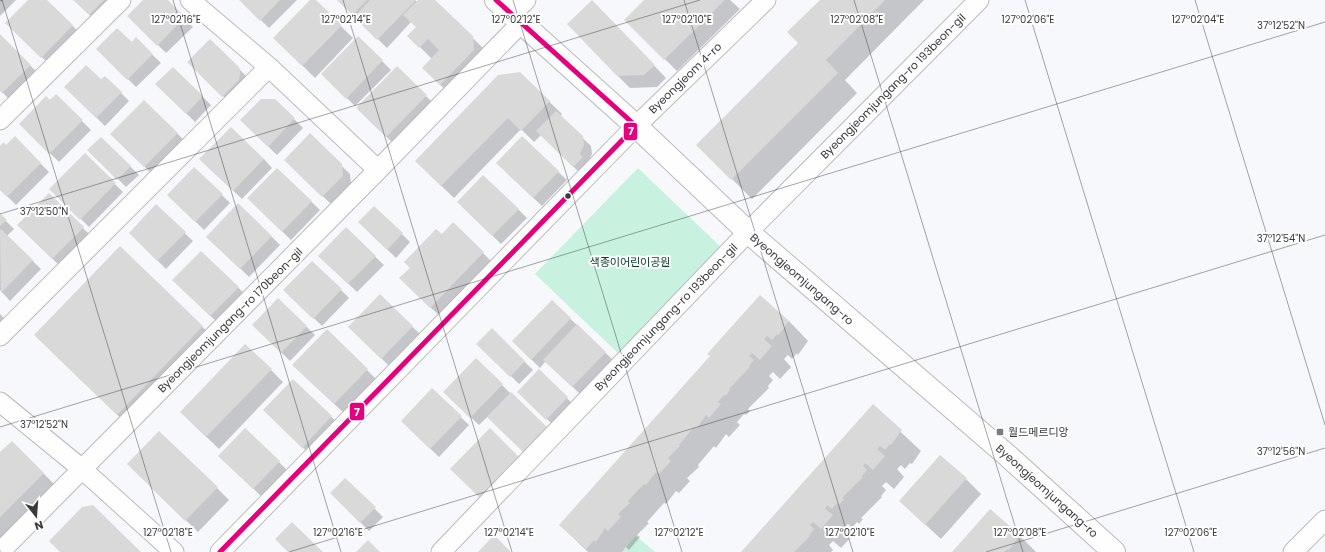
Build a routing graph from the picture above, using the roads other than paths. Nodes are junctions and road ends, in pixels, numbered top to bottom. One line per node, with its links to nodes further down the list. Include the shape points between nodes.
1 (121, 0): 8 (street)
2 (190, 0): 7 (street)
3 (496, 0): 6 (street, Byeongjeomjungang-ro)
4 (766, 0): 9 (street, Byeongjeom 4-ro)
5 (979, 0): 11 (street, Byeongjeomjungang-ro 193beon-gil)
6 (520, 12): 9 (street, Byeongjeomjungang-ro); 10 (street, Byeongjeomjungang-ro 170beon-gil)
7 (269, 67): 10 (street); 12 (street)
8 (0, 120)
9 (636, 126): 11 (street, Byeongjeomjungang-ro); 18 (street, Byeongjeom 4-ro)
10 (378, 170): 14 (street, Byeongjeomjungang-ro 170beon-gil)
11 (748, 232): 19 (street, Byeongjeomjungang-ro 193beon-gil); 20 (street, Byeongjeomjungang-ro, via 1008,456)
12 (0, 336)
13 (0, 402): 14 (street)
14 (82, 469): 16 (street, Byeongjeomjungang-ro 170beon-gil); 17 (street)
15 (1325, 520): 21 (street)
16 (0, 552)
17 (174, 552)
18 (220, 552)
19 (440, 552)
20 (1114, 552)
21 (1293, 552)

